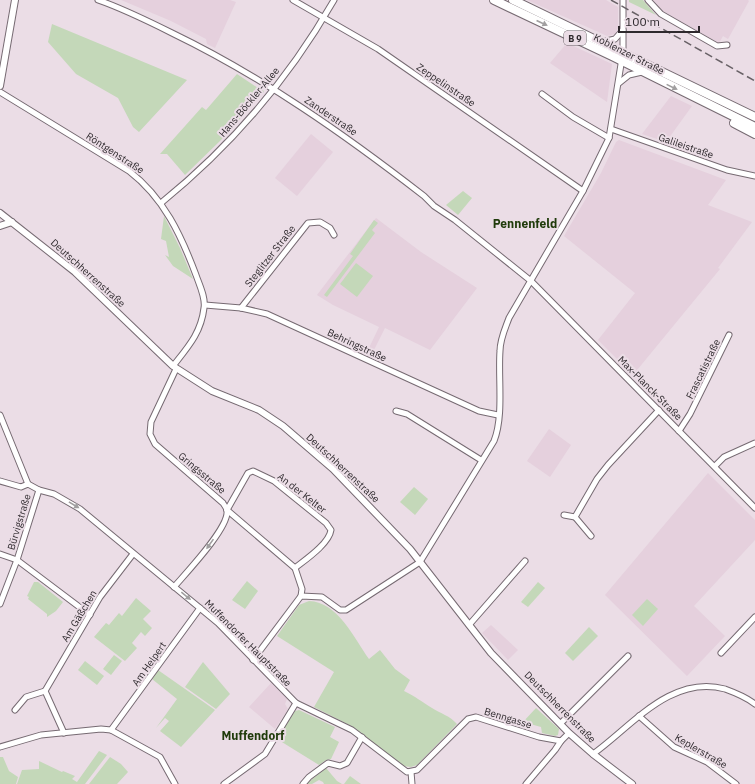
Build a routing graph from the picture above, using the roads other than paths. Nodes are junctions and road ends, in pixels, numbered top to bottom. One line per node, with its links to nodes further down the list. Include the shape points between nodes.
1 (16, 0): 18 (street)
2 (98, 0): 19 (street, Zanderstraße, via 125,10 202,48)
3 (293, 0): 9 (street, Zeppelinstraße)
4 (334, 0): 9 (street, Hans-Böckler-Allee)
5 (494, 0): 14 (main road, Koblenzer Straße / B 9, one-way to 14)
6 (513, 0): 11 (main road, Koblenzer Straße / B 9)
7 (623, 0): 10 (street)
8 (648, 0): 12 (street, via 661,14 717,46)
9 (324, 17): 19 (street, Hans-Böckler-Allee); 30 (street, Zeppelinstraße, via 378,50)
10 (624, 29): 11 (street, via 615,39); 13 (street)
11 (602, 42): 13 (main road, Koblenzer Straße / B 9)
12 (727, 44)
13 (623, 52): 14 (street); 16 (main road, Koblenzer Straße / B 9)
14 (622, 61): 15 (main road, Koblenzer Straße / B 9); 17 (street)
15 (642, 72): 17 (street, via 629,75); 22 (main road, Koblenzer Straße / B 9, one-way to 22)
16 (679, 80): 23 (main road, via 711,90); 24 (main road, Koblenzer Straße / B 9)
17 (619, 84): 26 (street)
18 (0, 86)
19 (274, 88): 31 (street, Hans-Böckler-Allee, via 229,140); 36 (street, Zanderstraße, via 358,146)
20 (0, 92): 31 (street, Röntgenstraße, via 129,171 143,182)
21 (542, 94): 28 (street, via 573,118)
22 (702, 101): 25 (main road, Koblenzer Straße / B 9); 27 (main road, via 713,111)
23 (755, 111)
24 (755, 117)
25 (755, 127)
26 (611, 129): 28 (street); 29 (street, Galileistraße, via 727,170)
27 (755, 134)
28 (609, 138): 30 (street)
29 (755, 176)
30 (583, 191): 36 (street)
31 (161, 203): 37 (street, Röntgenstraße, via 184,242)
32 (0, 213): 33 (street, Deutschherrenstraße)
33 (12, 222): 34 (street); 40 (street, Deutschherrenstraße, via 75,272)
34 (0, 226)
35 (334, 235): 38 (street, Steglitzer Straße, via 330,228 320,222 308,223)
36 (531, 281): 41 (street, Max-Planck-Straße); 44 (street, via 509,318 501,340)
37 (205, 305): 38 (street, Behringstraße); 40 (street, via 199,332)
38 (241, 308): 44 (street, Behringstraße, via 268,314 479,411)
39 (729, 335): 45 (street, Frascatistraße)
40 (175, 368): 53 (street, Gringsstraße, via 151,422 150,434 155,444 223,503); 61 (street, Deutschherrenstraße, via 212,391 259,410 283,426 353,489)
41 (659, 410): 45 (street, Max-Planck-Straße); 55 (street, via 608,464)
42 (396, 411): 47 (street, via 407,414)
43 (0, 415): 50 (street)
44 (498, 415): 47 (street, via 497,434)
45 (679, 431): 48 (street, Max-Planck-Straße)
46 (755, 442): 48 (street, via 724,457)
47 (481, 460): 61 (street)
48 (715, 466): 52 (street, Max-Planck-Straße)
49 (0, 481): 50 (street, via 21,487)
50 (28, 484): 51 (street, Muffendorfer Hauptstraße)
51 (38, 490): 58 (street, Muffendorfer Hauptstraße, one-way to 58, via 54,494 80,509); 59 (street, Bürvigstraße)
52 (755, 508)
53 (227, 510): 62 (street, Gringsstraße); 62 (street, An der Kelter, via 248,473 253,471 274,481 326,523 331,530 329,536 315,553); 63 (street, one-way to 63, via 226,518 212,542)
54 (564, 515): 55 (street)
55 (575, 517): 56 (street)
56 (591, 536)
57 (0, 554): 59 (street)
58 (133, 554): 63 (street, Muffendorfer Hauptstraße); 67 (street, Am Gäßchen, via 100,597)
59 (17, 560): 65 (street, Bürvigstraße); 67 (street)
60 (526, 561): 69 (street)
61 (420, 562): 64 (street, via 346,610 340,610 322,597); 69 (street, Deutschherrenstraße)
62 (294, 568): 64 (street, via 302,589)
63 (174, 587): 66 (street, Muffendorfer Hauptstraße, one-way to 66)
64 (301, 596): 72 (street)
65 (0, 604)
66 (200, 608): 72 (street, Muffendorfer Hauptstraße); 79 (street, Am Helpert)
67 (90, 615): 73 (street, Am Gäßchen)
68 (755, 617): 70 (street)
69 (469, 626): 78 (street, Deutschherrenstraße, via 491,653)
70 (721, 653)
71 (628, 656): 78 (street)
72 (253, 660): 74 (street, Muffendorfer Hauptstraße)
73 (45, 691): 76 (street, via 26,697); 80 (street)
74 (296, 703): 82 (street, Muffendorfer Hauptstraße); 89 (street, via 266,754)
75 (755, 704): 77 (street, via 734,692 720,688 701,688 668,697)
76 (15, 710)
77 (639, 716): 85 (street); 93 (street, Keplerstraße, via 674,747 707,762)
78 (561, 723): 81 (street, Deutschherrenstraße)
79 (111, 730): 80 (street); 88 (street, via 160,757)
80 (64, 733): 84 (street, via 41,735)
81 (570, 733): 83 (street); 85 (street, Deutschherrenstraße)
82 (362, 737): 86 (street, Muffendorfer Hauptstraße, via 403,770); 90 (street, via 347,763 340,766 328,763)
83 (561, 741): 86 (street, Benngasse, via 472,718 464,721 417,770); 92 (street)
84 (0, 747)
85 (593, 754): 87 (street, Deutschherrenstraße)
86 (411, 772): 91 (street)
87 (630, 783)
88 (175, 784)
89 (224, 784)
90 (303, 784)
91 (412, 784)
92 (526, 784)
93 (736, 784)

